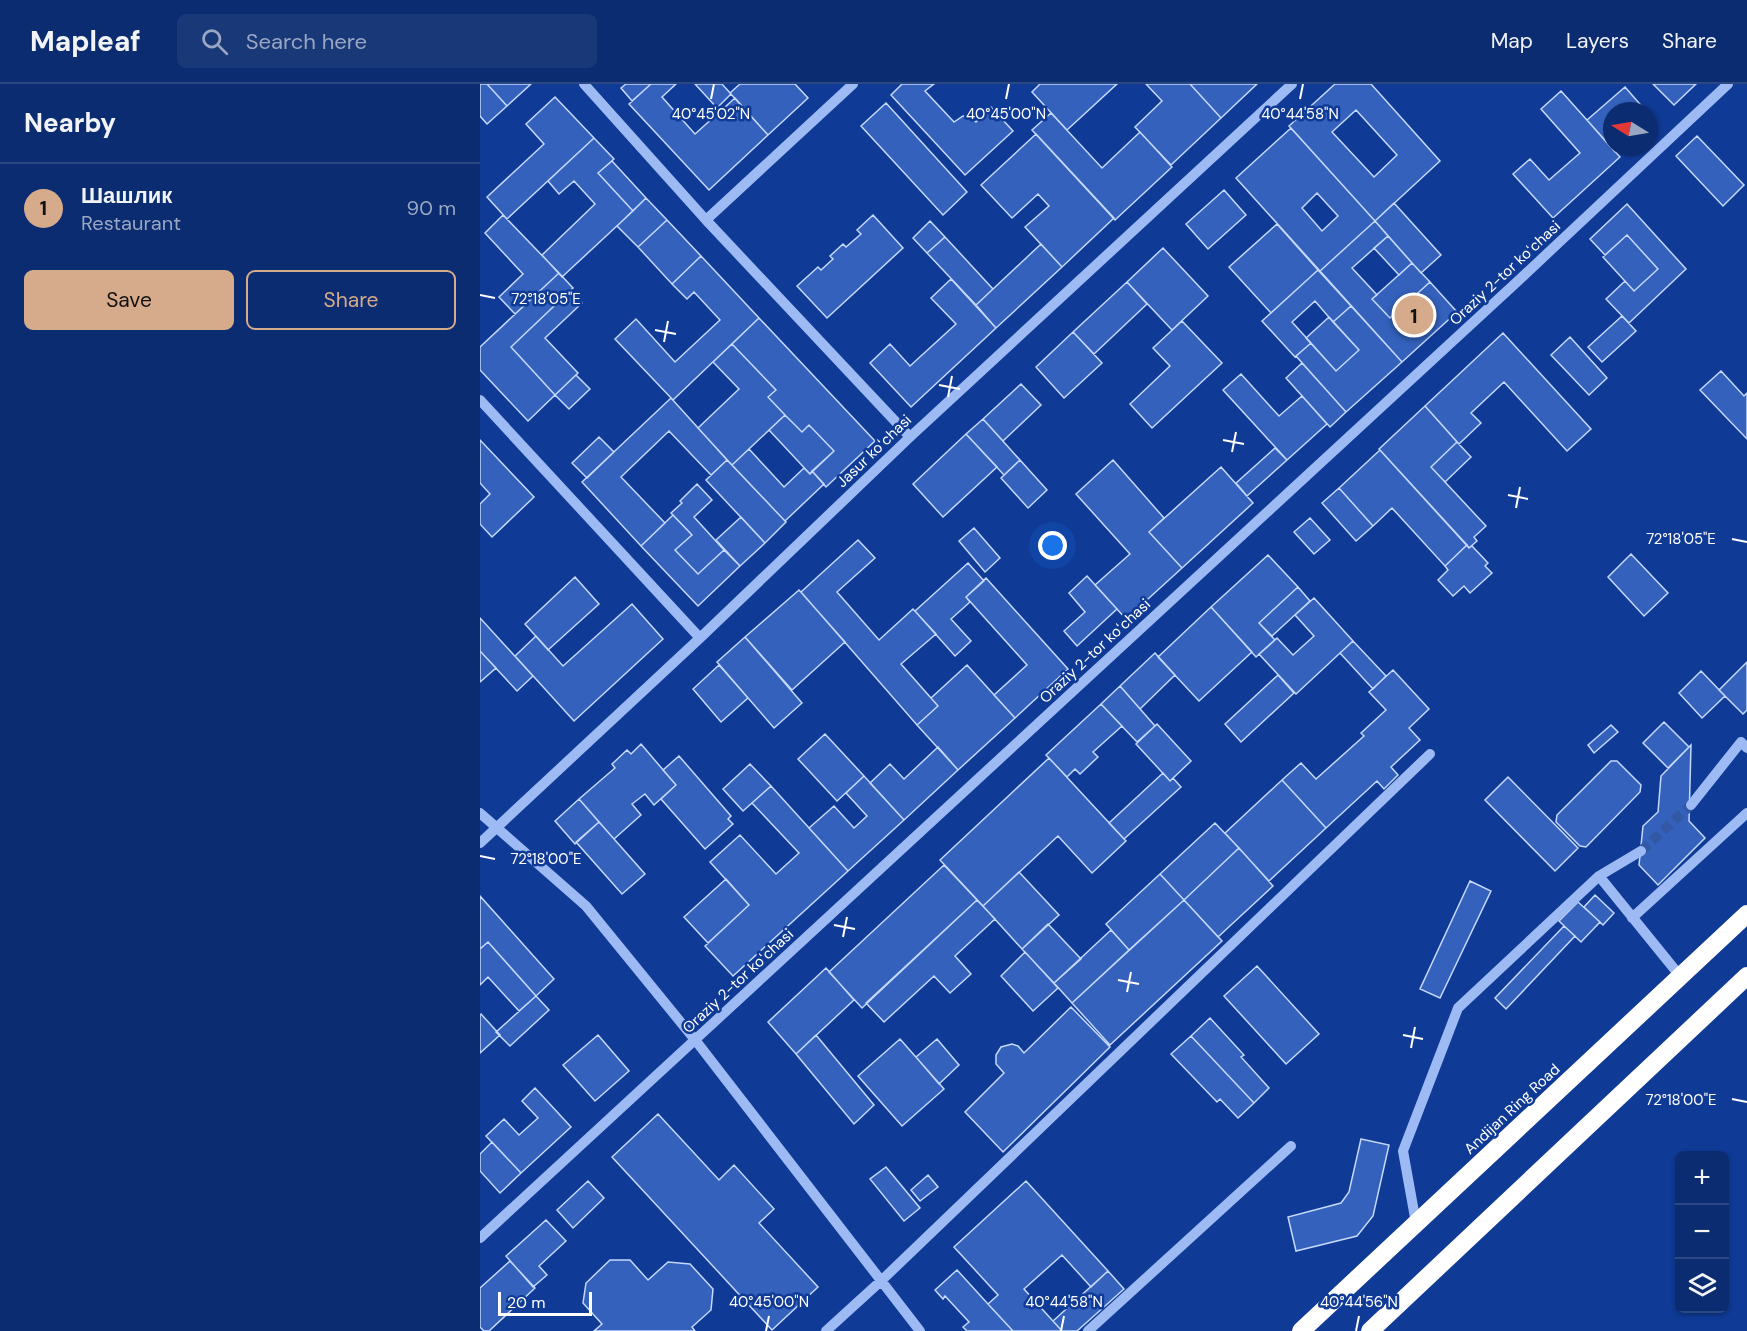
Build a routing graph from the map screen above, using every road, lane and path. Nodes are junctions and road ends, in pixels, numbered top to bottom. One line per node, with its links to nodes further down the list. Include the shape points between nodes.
1 (584, 84): 5 (street)
2 (853, 84): 5 (street)
3 (1292, 84): 7 (street, Jasur koʻchasi)
4 (1728, 84): 22 (street, Oraziy 2-tor koʻchasi)
5 (706, 220): 7 (street)
6 (480, 400): 8 (street)
7 (910, 437): 8 (street, Jasur koʻchasi)
8 (700, 638): 14 (street, Jasur koʻchasi)
9 (1747, 748): 11 (street, via 1741,742)
10 (1430, 754): 26 (street)
11 (1691, 805)
12 (480, 813): 14 (street)
13 (1747, 813): 19 (street)
14 (497, 827): 15 (street, Jasur koʻchasi); 22 (street, via 586,906)
15 (480, 843)
16 (1641, 851): 17 (street)
17 (1599, 876): 19 (street); 24 (street, via 1458,1008 1403,1151)
18 (1747, 914): 20 (highway, Andijan Ring Road)
19 (1632, 918): 20 (street)
20 (1680, 976): 24 (highway, Andijan Ring Road)
21 (1747, 976): 31 (highway)
22 (696, 1041): 25 (street, Oraziy 2-tor koʻchasi); 26 (street)
23 (1291, 1146): 29 (street)
24 (1416, 1223): 30 (highway, Andijan Ring Road)
25 (480, 1238)
26 (882, 1280): 27 (street); 28 (street)
27 (826, 1331)
28 (920, 1331)
29 (1088, 1331)
30 (1301, 1331)
31 (1370, 1331)

